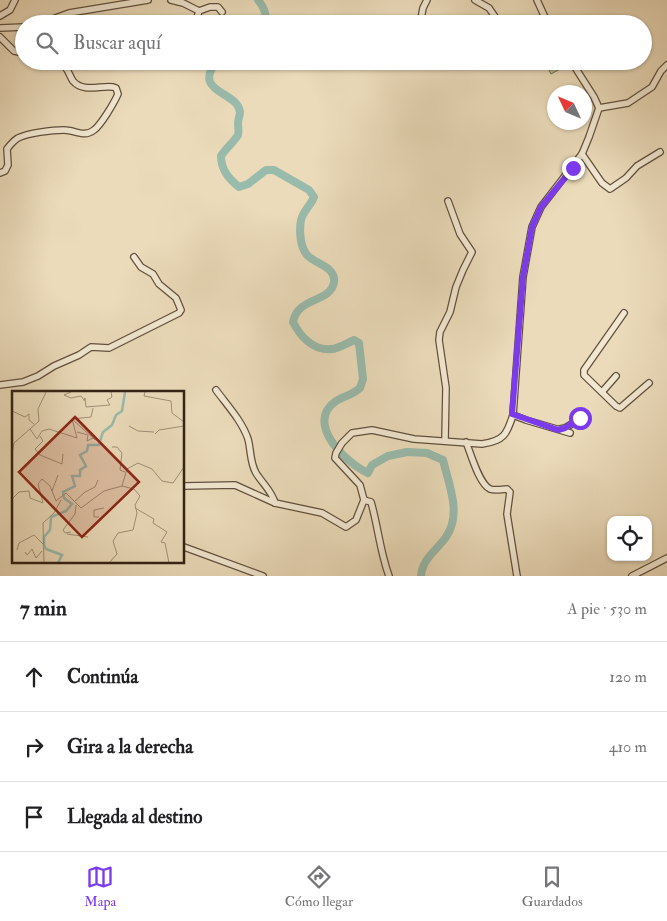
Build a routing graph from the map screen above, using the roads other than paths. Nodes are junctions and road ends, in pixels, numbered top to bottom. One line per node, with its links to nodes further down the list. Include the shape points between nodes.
1 (15, 0): 14 (street, via 10,10)
2 (148, 0): 9 (street)
3 (171, 0): 7 (street)
4 (427, 0): 11 (street)
5 (475, 0): 12 (street)
6 (536, 0): 13 (street)
7 (199, 11): 8 (street, via 218,7); 10 (street)
8 (222, 12)
9 (63, 15)
10 (198, 15)
11 (422, 15)
12 (494, 15)
13 (544, 15)
14 (0, 16)
15 (15, 27): 16 (street)
16 (0, 28)
17 (0, 37): 18 (street)
18 (15, 51)
19 (667, 65): 22 (street, via 652,86 628,103)
20 (67, 70): 25 (street, via 79,85 89,88 113,86 118,94 116,100 96,130 86,134 66,130 18,138 7,149 8,165)
21 (577, 70): 22 (street)
22 (599, 108): 24 (street)
23 (660, 152): 24 (street, via 610,189)
24 (582, 154): 34 (street, via 541,207 532,227 523,277)
25 (0, 173)
26 (448, 201): 38 (street, via 460,234 472,252 440,332 446,388)
27 (134, 257): 31 (street, via 176,298 181,310 179,313 109,348 91,347 38,376)
28 (624, 313): 33 (street, via 584,370 584,376)
29 (616, 376): 33 (street)
30 (649, 383): 33 (street, via 620,408)
31 (0, 385)
32 (216, 390): 42 (street, via 239,420 256,473)
33 (602, 392)
34 (512, 414): 36 (street); 39 (street, via 509,428 498,440 482,444)
35 (580, 418): 36 (street)
36 (558, 430): 37 (street)
37 (570, 433)
38 (445, 440): 39 (street); 41 (street, via 414,439 372,430 352,433 340,446 335,458 360,485)
39 (466, 442): 47 (street, via 484,484 493,490 507,489 510,492 508,521)
40 (185, 486): 42 (street, via 234,486)
41 (364, 500): 42 (street, via 356,520 346,527 322,513); 46 (street, via 371,502)
42 (275, 503)
43 (185, 547): 45 (street)
44 (667, 558): 48 (street)
45 (263, 576)
46 (390, 576)
47 (517, 576)
48 (632, 576)

